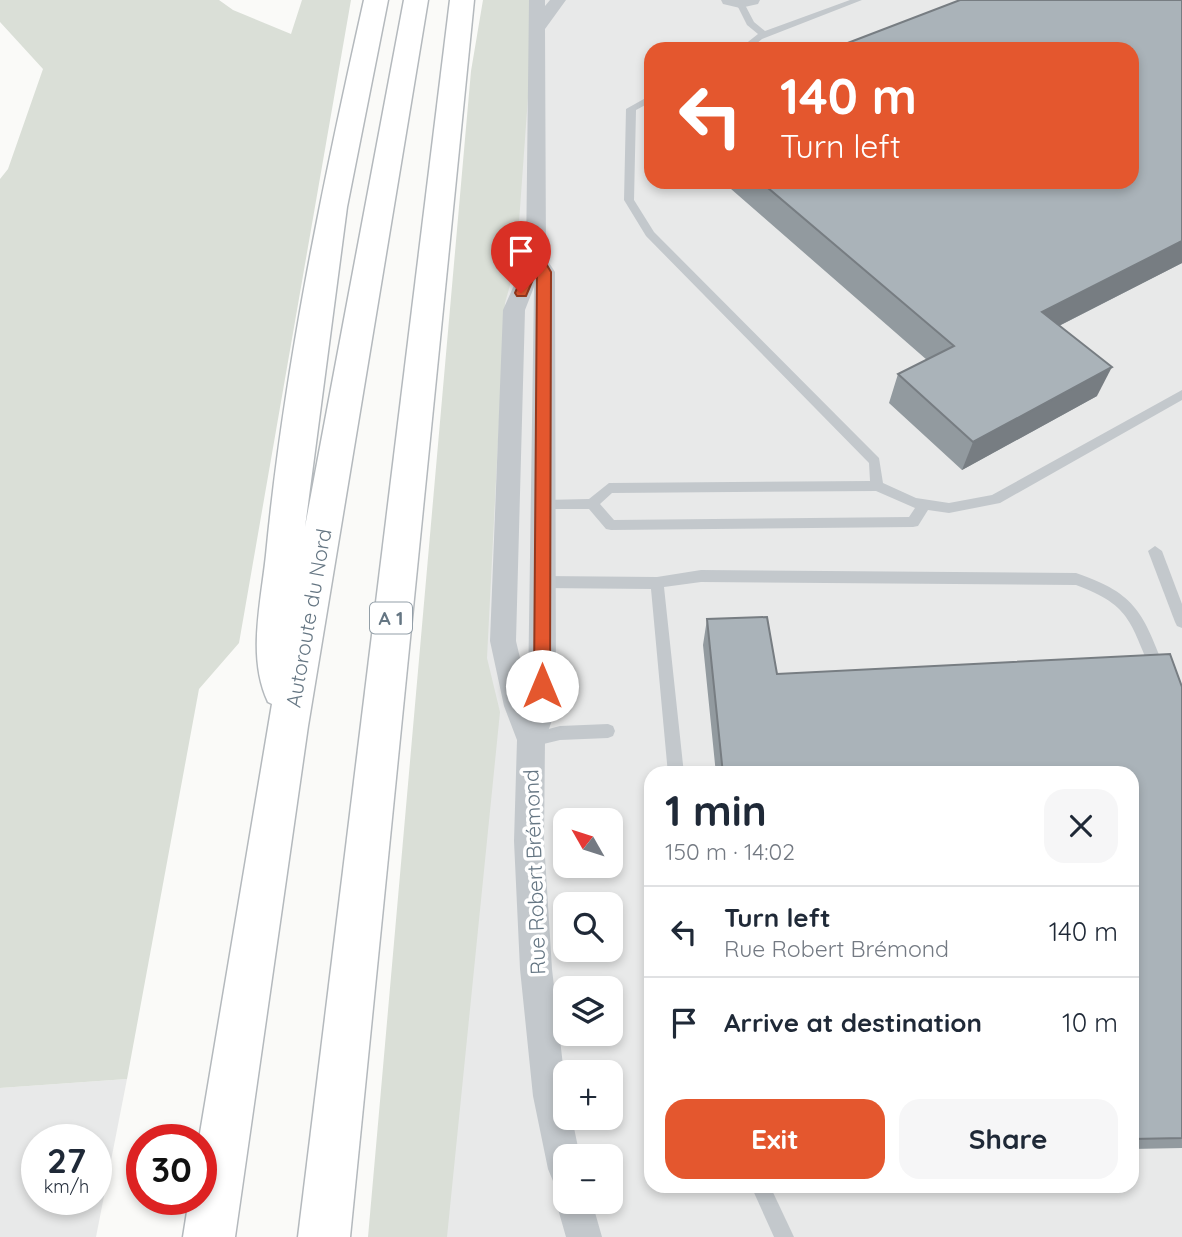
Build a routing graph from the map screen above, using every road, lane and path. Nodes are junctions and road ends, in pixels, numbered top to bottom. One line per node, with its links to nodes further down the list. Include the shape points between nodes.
1 (376, 0): 25 (highway, via 332,207 288,512 276,650)
2 (416, 0): 25 (highway, Autoroute du Nord)
3 (462, 0): 33 (highway, A 1)
4 (537, 0): 8 (street, Rue Robert Brémond)
5 (558, 0): 8 (street)
6 (858, 0): 9 (lane)
7 (741, 1): 9 (lane, via 750,23)
8 (539, 26): 12 (street, Rue Robert Brémond)
9 (764, 35): 10 (lane)
10 (754, 42)
11 (644, 102): 14 (lane, via 631,109 629,200 650,234 876,461)
12 (536, 258): 16 (street, Rue Robert Brémond, via 545,272); 18 (street, Rue Robert Brémond, via 514,310)
13 (1182, 394): 17 (lane, via 995,499 948,508)
14 (877, 485): 15 (lane, via 609,488); 17 (lane)
15 (592, 504): 16 (lane); 17 (lane, via 611,525 913,522)
16 (543, 505): 18 (street); 20 (street, Rue Robert Brémond)
17 (924, 505)
18 (506, 507): 22 (street, Rue Robert Brémond)
19 (1154, 551): 23 (lane)
20 (543, 583): 21 (lane); 22 (street); 27 (street, Rue Robert Brémond, via 542,709)
21 (657, 583): 24 (lane, via 701,576 1076,579 1111,593 1136,613); 28 (lane)
22 (504, 586): 27 (street, Rue Robert Brémond, via 503,640)
23 (1182, 622)
24 (1164, 684)
25 (288, 726): 32 (highway, Autoroute du Nord)
26 (608, 731): 27 (lane, via 560,733)
27 (531, 740): 29 (street, Rue Robert Brémond, via 529,841 536,969)
28 (675, 766)
29 (560, 1144)
30 (763, 1193): 35 (lane)
31 (577, 1214): 34 (street)
32 (209, 1237)
33 (324, 1237)
34 (584, 1237)
35 (784, 1237)

